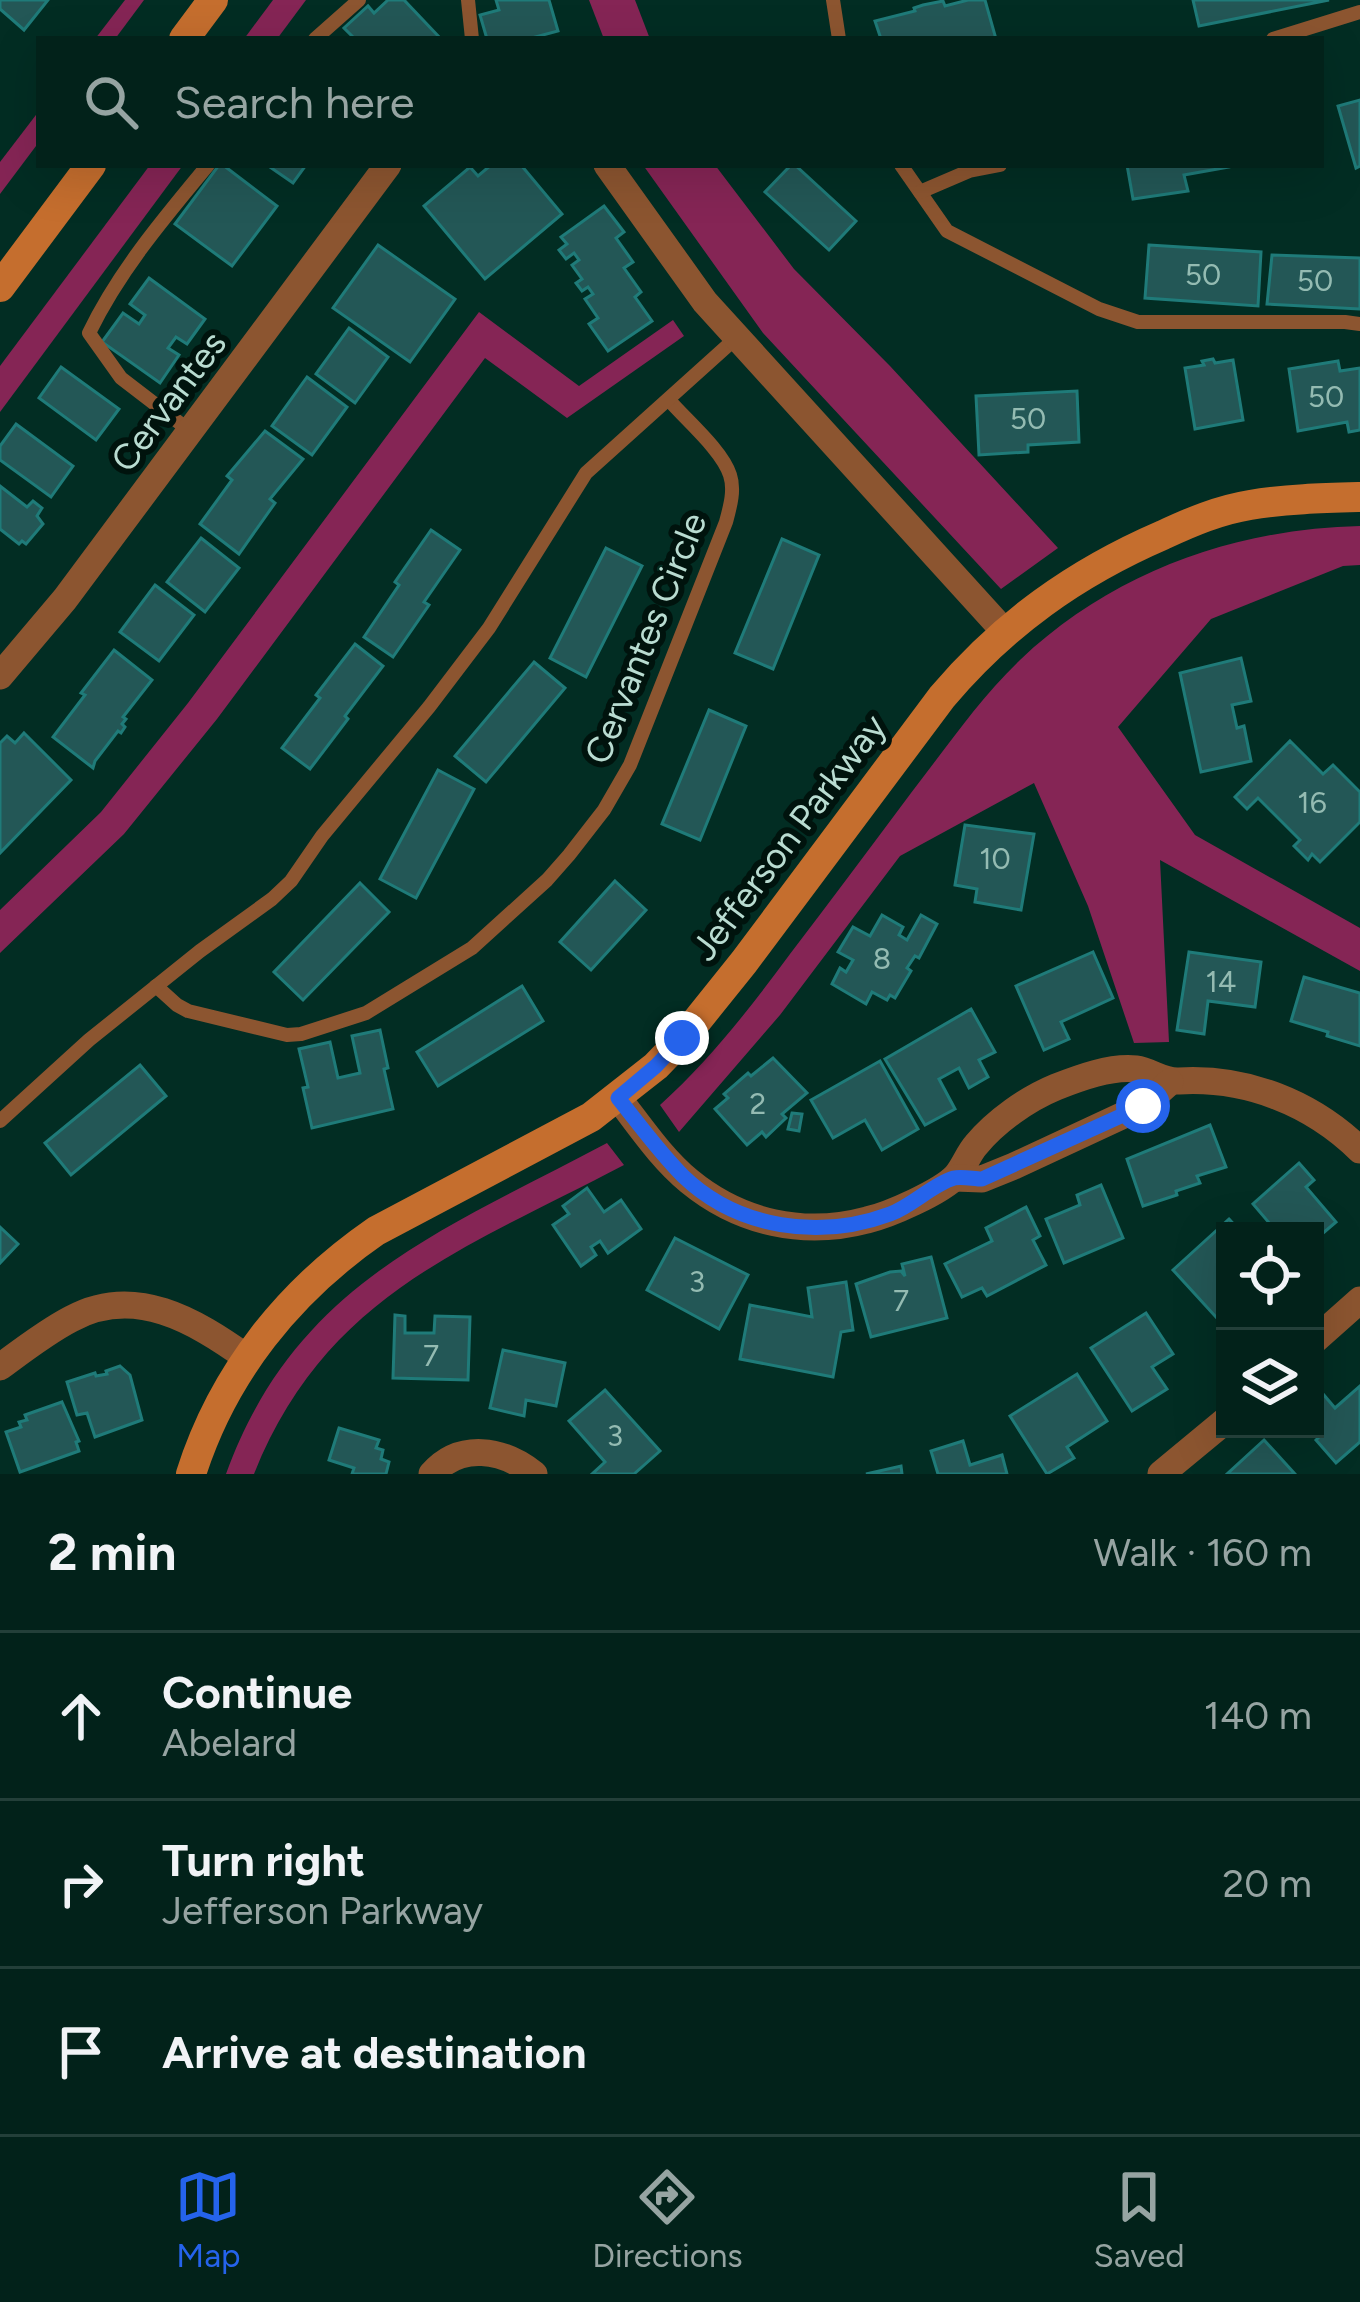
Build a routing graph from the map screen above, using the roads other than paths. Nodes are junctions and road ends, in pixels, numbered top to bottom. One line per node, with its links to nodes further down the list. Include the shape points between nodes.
1 (213, 0): 6 (street)
2 (359, 0): 7 (lane)
3 (468, 0): 8 (lane)
4 (832, 0): 9 (lane)
5 (1360, 12): 10 (lane)
6 (186, 36)
7 (318, 36)
8 (472, 36)
9 (838, 36)
10 (1283, 36)
11 (89, 168): 18 (street)
12 (206, 168): 22 (lane, via 106,297 89,333 122,378)
13 (386, 168): 22 (street, Cervantes)
14 (609, 168): 20 (street)
15 (903, 168): 17 (lane)
16 (984, 168): 17 (lane)
17 (920, 192): 19 (lane, via 947,231 1138,322)
18 (0, 287)
19 (1360, 324)
20 (736, 338): 21 (lane); 24 (street)
21 (669, 400): 26 (lane, via 586,473 489,628 291,881); 26 (lane, Cervantes Circle, via 719,455 732,500 630,765 569,856 472,949 366,1013 301,1034 188,1011)
22 (190, 431): 25 (street, Cervantes)
23 (1360, 497): 24 (street, Jefferson Parkway, via 1210,514 1112,557)
24 (1005, 632): 28 (street, Jefferson Parkway, via 942,698 682,1038)
25 (0, 676)
26 (156, 986): 29 (lane)
27 (1170, 1082): 30 (street, via 1268,1092); 31 (street, via 1143,1106 1033,1158 982,1179); 31 (street, via 1136,1069 1053,1089 994,1127)
28 (618, 1098): 31 (street, via 686,1179 756,1220 839,1228 893,1214); 34 (street, Jefferson Parkway, via 360,1242 300,1292)
29 (0, 1121)
30 (1360, 1150)
31 (955, 1178)
32 (1360, 1300): 33 (street)
33 (1324, 1332)
34 (246, 1357): 35 (street, via 188,1319 115,1305 76,1316); 37 (street, Jefferson Parkway)
35 (0, 1367)
36 (1216, 1428): 40 (street)
37 (191, 1474)
38 (433, 1474): 39 (street, via 449,1458 481,1452)
39 (534, 1474)
40 (1161, 1474)

